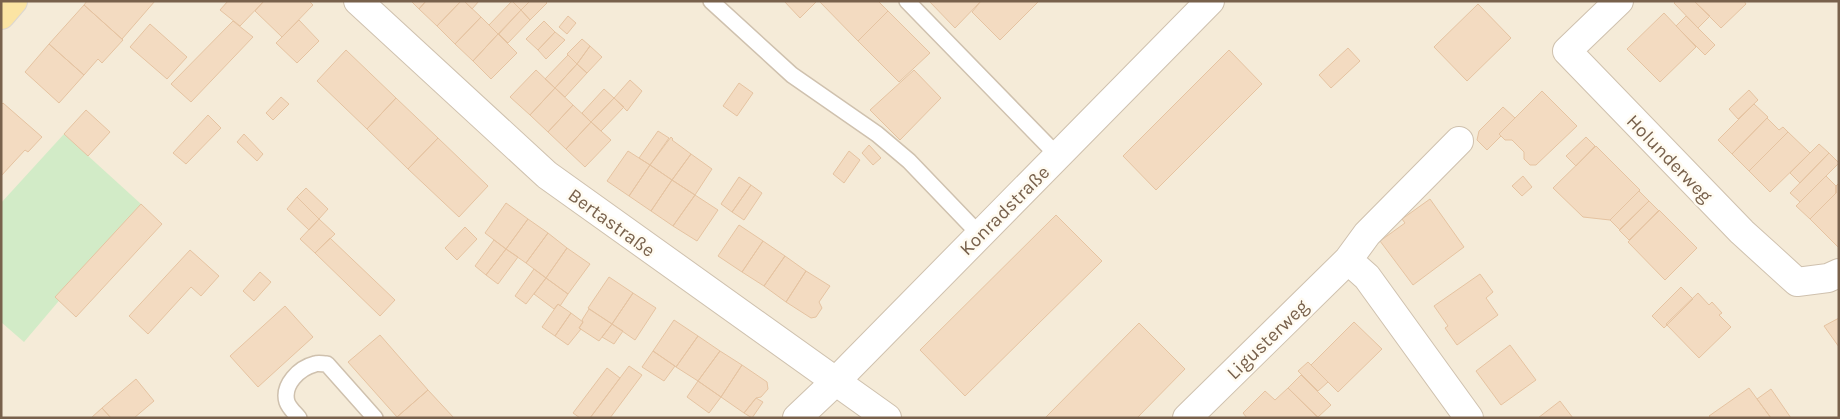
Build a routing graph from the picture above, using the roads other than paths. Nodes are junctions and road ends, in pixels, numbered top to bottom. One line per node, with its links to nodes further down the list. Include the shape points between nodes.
1 (13, 1): 7 (main road)
2 (358, 1): 13 (street, Bertastraße, via 547,175)
3 (711, 1): 10 (lane, via 792,75 877,134)
4 (907, 1): 9 (lane)
5 (1210, 1): 9 (street, Konradstraße)
6 (1619, 1): 12 (street, Holunderweg, via 1567,51 1742,232 1797,282 1828,278)
7 (1, 15)
8 (1460, 141): 11 (street, Ligusterweg, via 1367,234)
9 (1058, 156): 10 (street, Konradstraße)
10 (980, 235): 13 (street, Konradstraße)
11 (1348, 260): 18 (street, Ligusterweg); 19 (street, via 1367,277)
12 (1839, 273)
13 (835, 382): 16 (street, Konradstraße); 17 (street, Bertastraße)
14 (299, 418): 15 (lane, via 288,405 288,384 316,363 327,364)
15 (375, 418)
16 (797, 418)
17 (887, 418)
18 (1187, 418)
19 (1469, 418)

